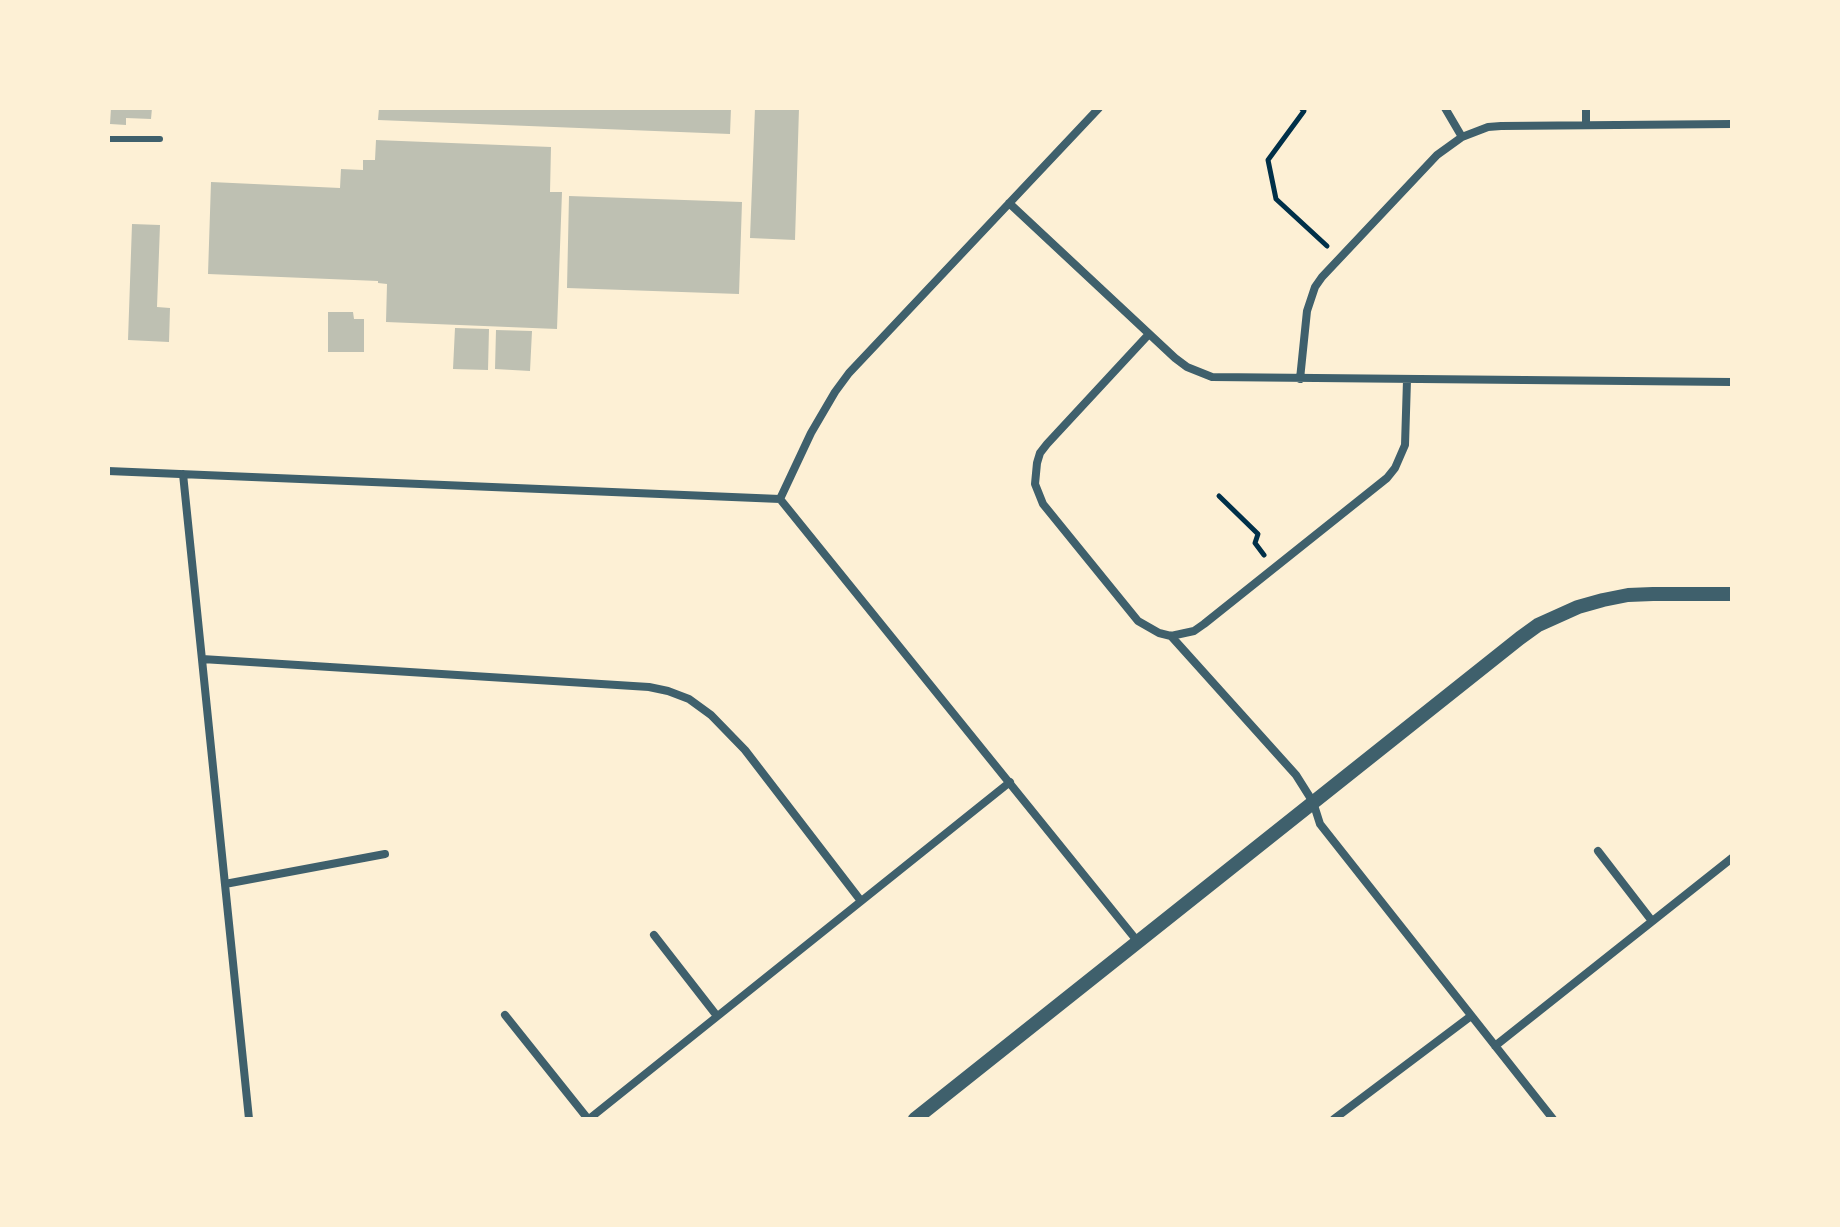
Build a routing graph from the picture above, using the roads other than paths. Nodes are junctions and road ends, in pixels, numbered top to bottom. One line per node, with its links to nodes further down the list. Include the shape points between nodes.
1 (1099, 108): 9 (street)
2 (1445, 108): 6 (street)
3 (1586, 108): 5 (street)
4 (1732, 124): 5 (street)
5 (1586, 125): 6 (street, via 1488,127)
6 (1462, 137): 11 (street, via 1437,155 1322,277 1307,311)
7 (108, 139): 8 (lane)
8 (160, 139)
9 (1009, 203): 10 (street); 16 (street, via 849,373 811,433)
10 (1149, 334): 11 (street, via 1199,373); 18 (street, via 1040,453 1035,484 1043,504 1138,621)
11 (1300, 379): 12 (street)
12 (1407, 380): 13 (street); 18 (street, via 1405,445 1387,478 1194,631)
13 (1732, 382)
14 (108, 471): 15 (street)
15 (183, 474): 16 (street); 19 (street)
16 (780, 499): 20 (street)
17 (1732, 594): 21 (street, via 1628,595 1558,615 1520,638)
18 (1171, 636): 21 (street, via 1296,775)
19 (202, 659): 25 (street); 26 (street, via 649,687 679,695 711,715 745,750)
20 (1010, 782): 26 (street); 29 (street)
21 (1313, 802): 29 (street); 32 (street, via 1320,824)
22 (1598, 851): 27 (street)
23 (385, 854): 25 (street)
24 (1732, 858): 27 (street)
25 (225, 884): 34 (street)
26 (861, 901): 31 (street)
27 (1652, 921): 33 (street)
28 (654, 935): 31 (street)
29 (1138, 942): 36 (street)
30 (505, 1015): 35 (street)
31 (717, 1016): 35 (street)
32 (1471, 1016): 33 (street); 37 (street)
33 (1495, 1046): 38 (street)
34 (249, 1119)
35 (588, 1119)
36 (915, 1119)
37 (1334, 1119)
38 (1553, 1119)

